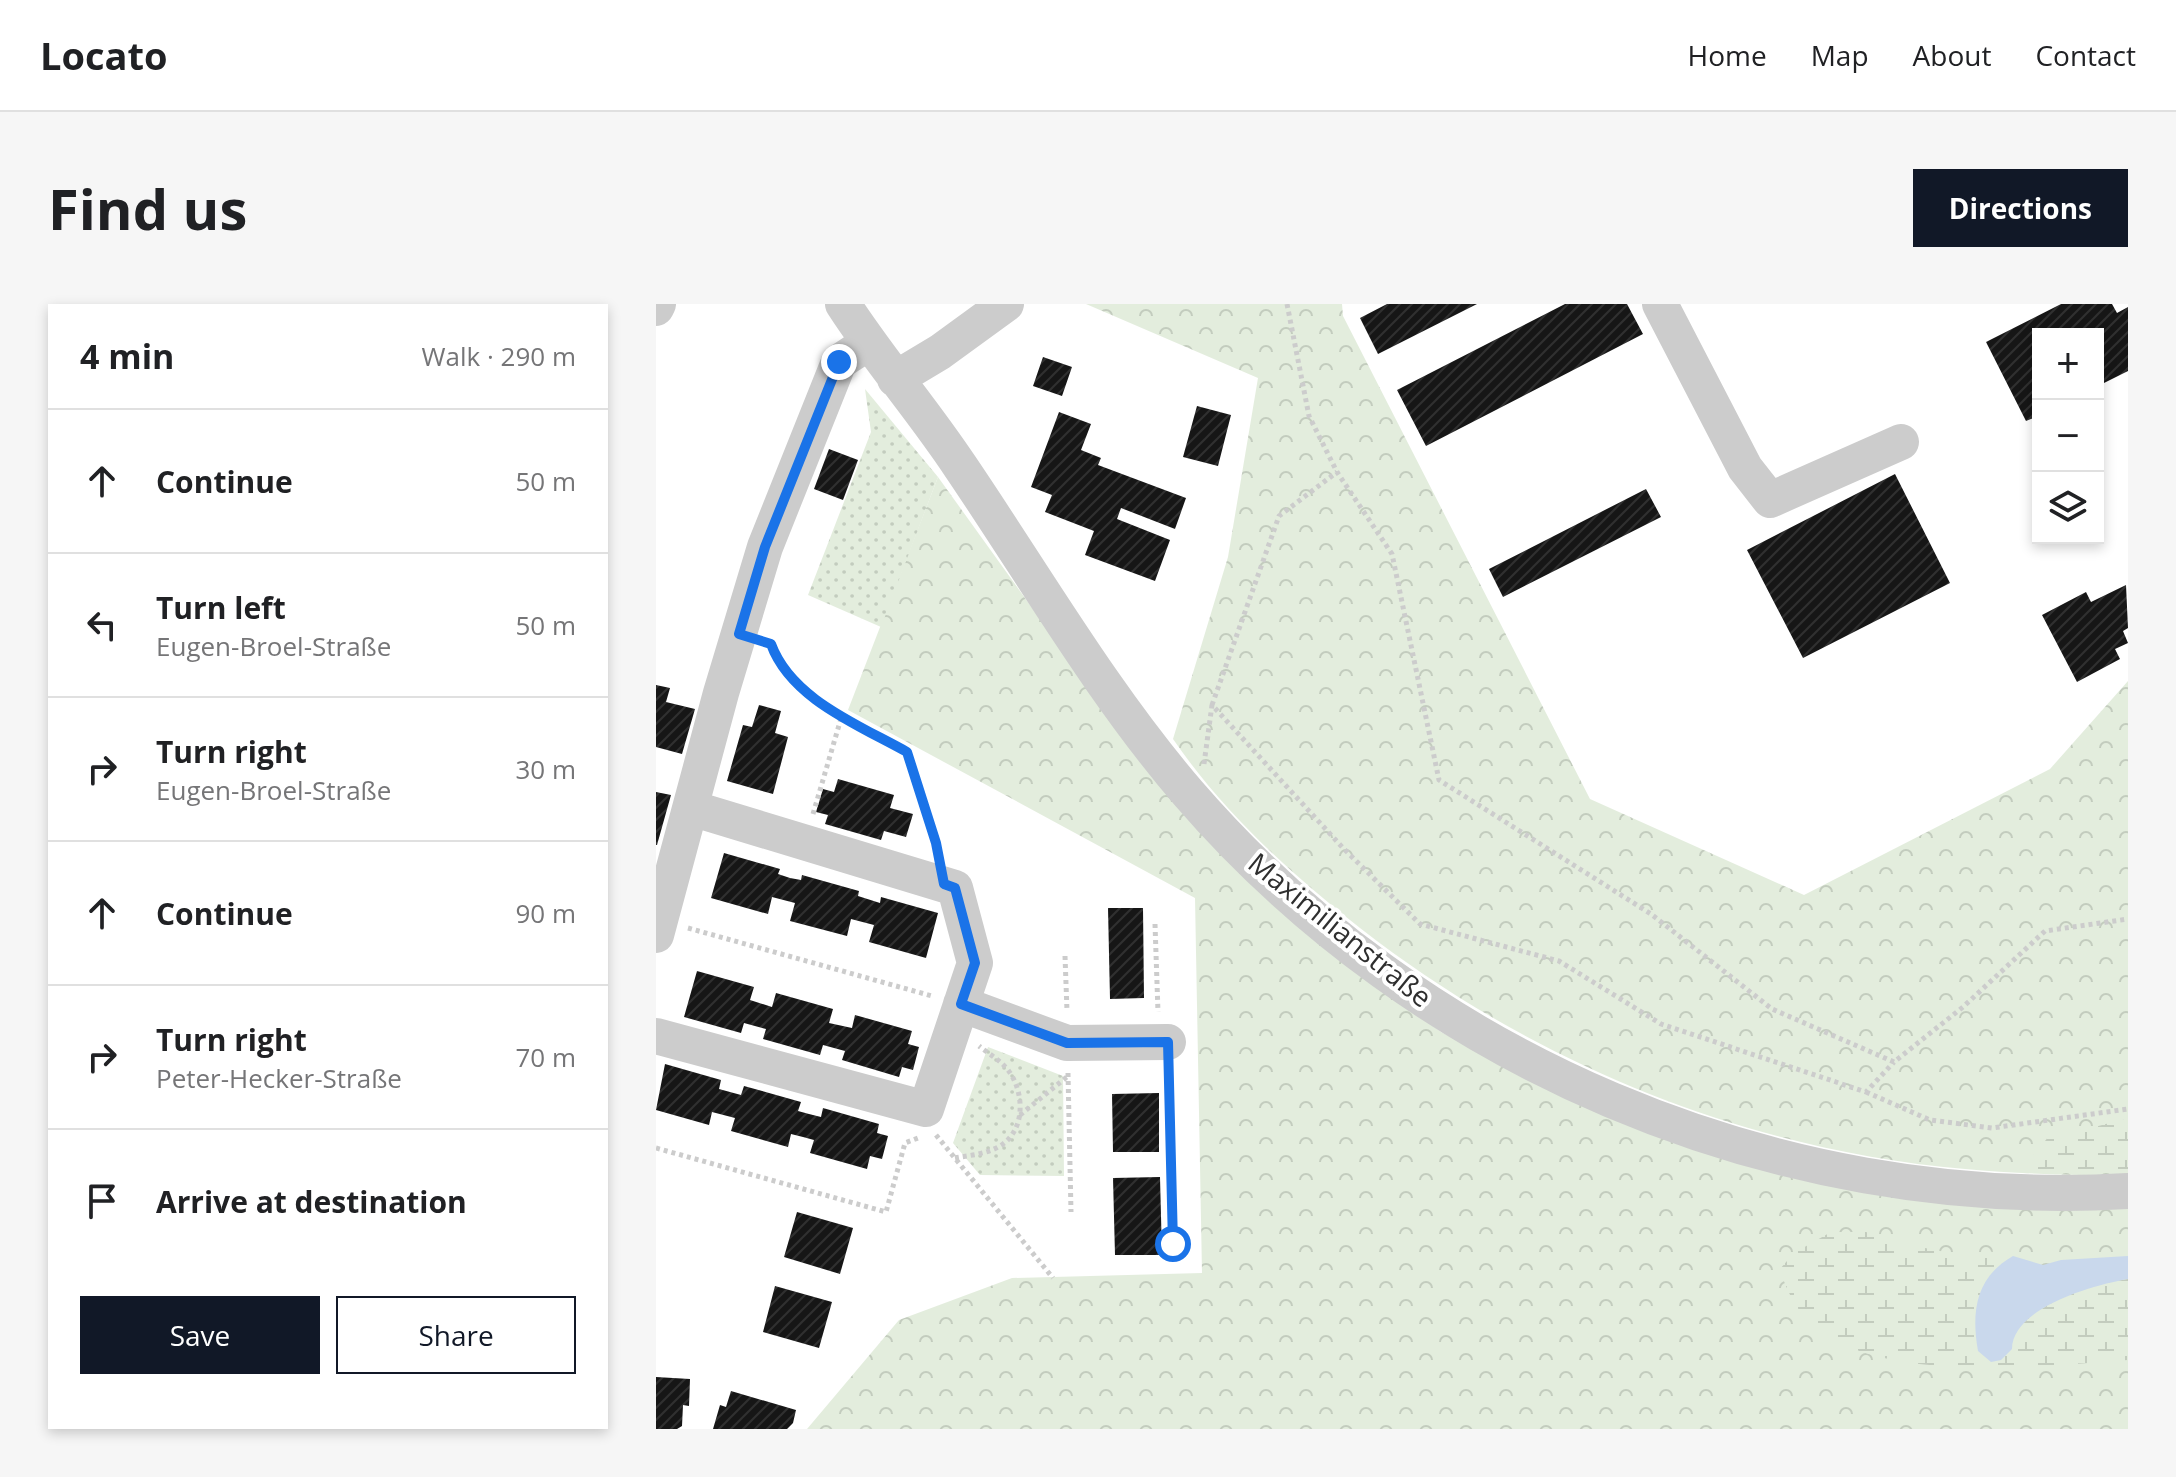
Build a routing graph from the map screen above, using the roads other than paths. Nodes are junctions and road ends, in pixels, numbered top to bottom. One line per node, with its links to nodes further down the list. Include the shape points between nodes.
1 (843, 304): 4 (street, Maximilianstraße)
2 (1006, 304): 5 (street)
3 (1660, 304): 6 (street, via 1745,468 1770,500)
4 (868, 343): 5 (street, Maximilianstraße); 7 (street, via 839,362 765,547)
5 (895, 379): 12 (street, Maximilianstraße, via 934,427 1119,701 1199,805 1256,865 1380,970 1510,1053 1598,1095 1735,1145 1818,1167 1968,1190)
6 (1901, 442)
7 (691, 808): 8 (street); 9 (street, via 955,888 975,963)
8 (658, 928)
9 (957, 1014): 10 (street, via 922,1123); 11 (street, via 1068,1059)
10 (656, 1036)
11 (1168, 1042)
12 (2128, 1191)

